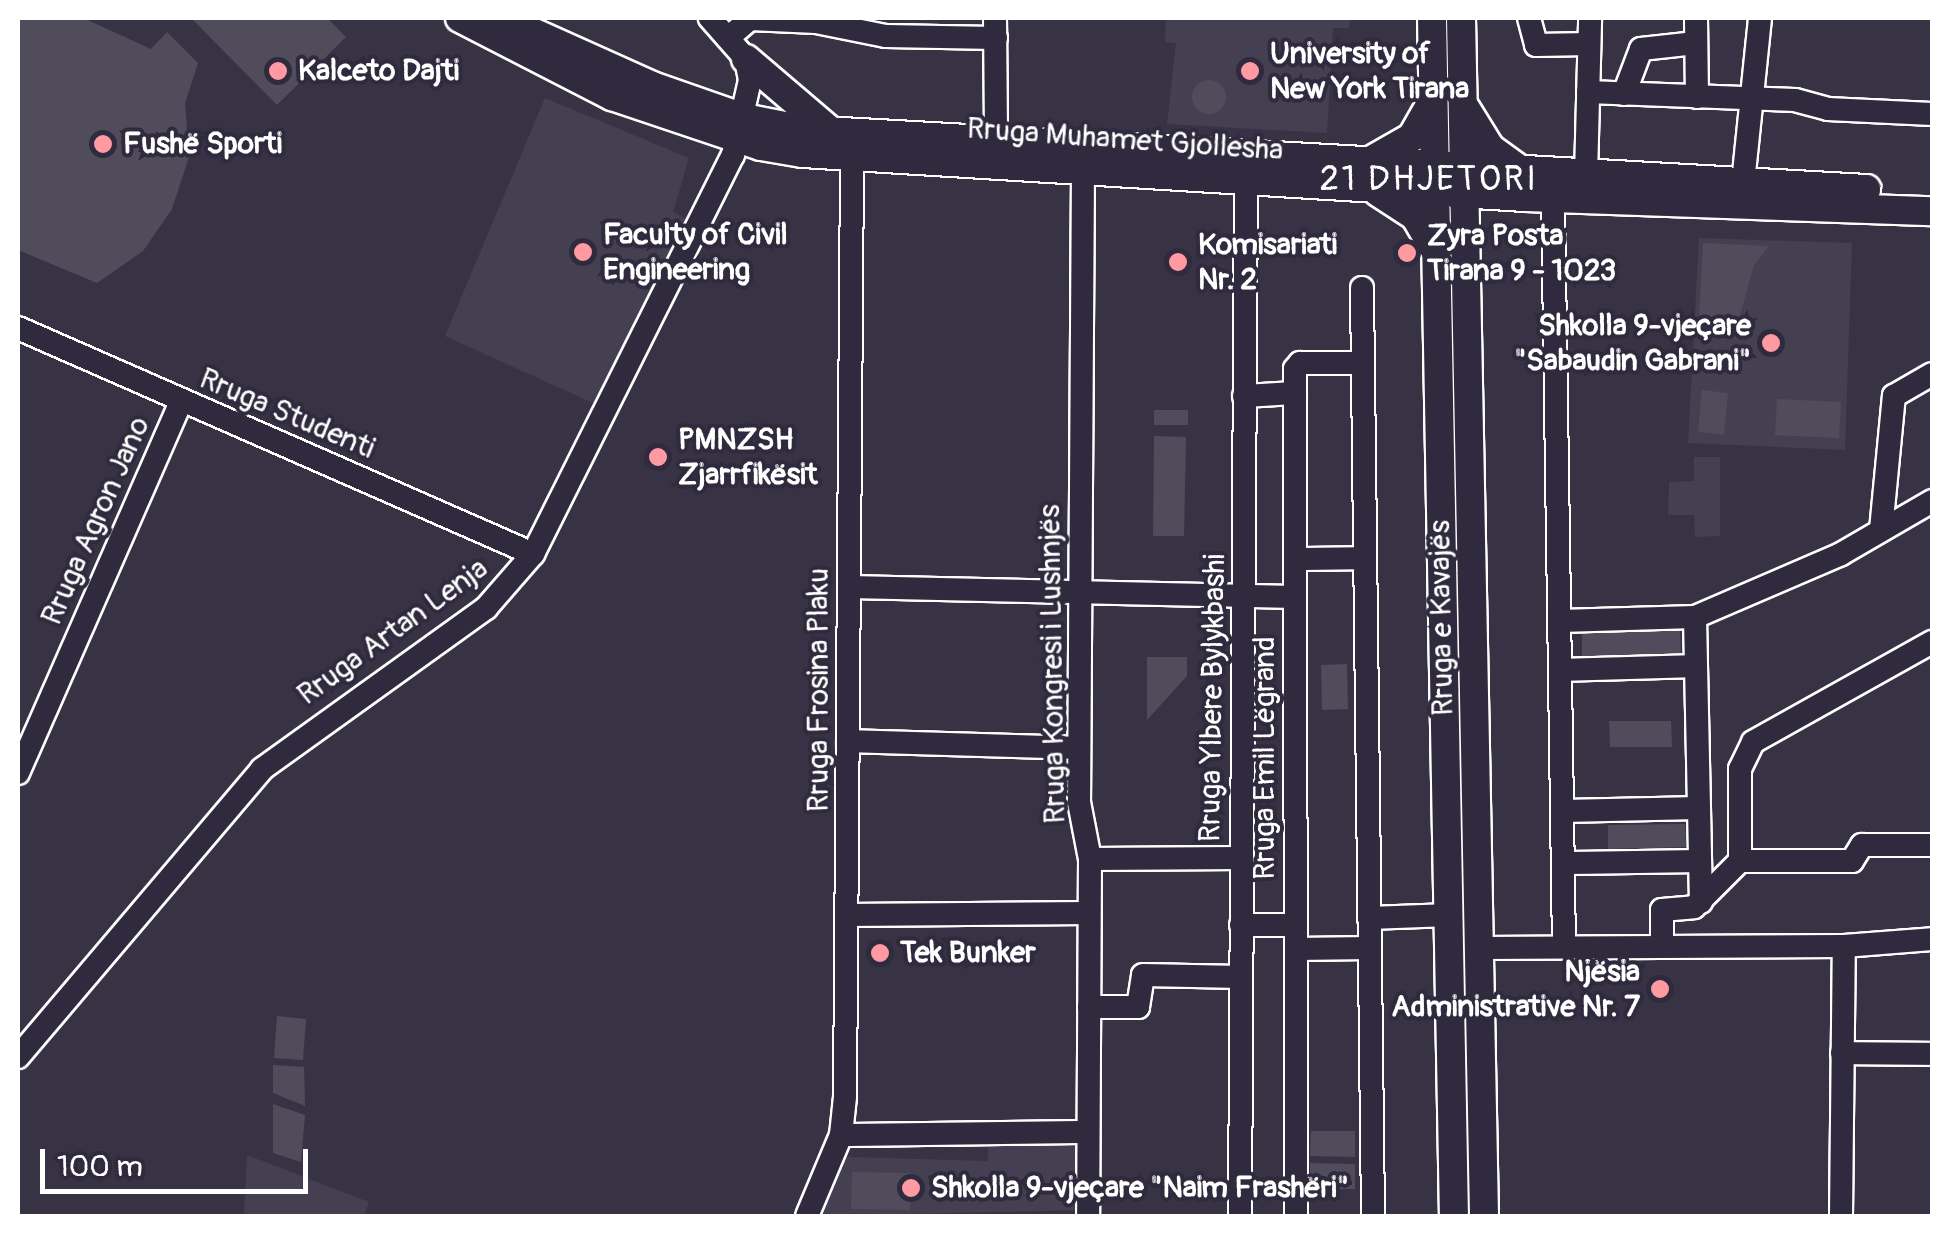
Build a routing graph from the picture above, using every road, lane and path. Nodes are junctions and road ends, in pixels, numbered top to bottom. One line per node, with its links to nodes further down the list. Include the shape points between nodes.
1 (460, 18): 21 (main road, Rruga Muhamet Gjollesha, via 562,75)
2 (501, 18): 21 (main road, Rruga Muhamet Gjollesha)
3 (710, 18): 13 (street)
4 (1432, 18): 16 (main road, Rruga e Kavajës)
5 (1461, 18): 19 (main road, Rruga e Kavajës)
6 (1529, 18): 12 (street, via 1536,45)
7 (1590, 18): 12 (street)
8 (1696, 18): 11 (street)
9 (1760, 18): 18 (street)
10 (996, 28): 13 (street, via 886,36 816,22 750,19); 23 (street)
11 (1696, 43): 15 (street, via 1641,49); 17 (street)
12 (1589, 44): 14 (street)
13 (737, 48): 21 (street); 22 (main road)
14 (1588, 92): 15 (street); 27 (street)
15 (1624, 94): 17 (street)
16 (1434, 96): 26 (main road, via 1412,136); 28 (main road, Rruga e Kavajës)
17 (1697, 97): 18 (street)
18 (1751, 100): 20 (street); 31 (street)
19 (1463, 103): 30 (main road, Rruga e Kavajës); 32 (main road, via 1490,148)
20 (1932, 114)
21 (741, 128): 22 (main road, Rruga Muhamet Gjollesha); 24 (main road, Rruga Muhamet Gjollesha, via 780,150); 46 (street, Rruga Artan Lenja)
22 (834, 133): 23 (main road, Rruga Muhamet Gjollesha)
23 (996, 142): 26 (main road, Rruga Muhamet Gjollesha)
24 (852, 156): 25 (main road, Rruga Muhamet Gjollesha); 49 (street, Rruga Frosina Plaku)
25 (1082, 170): 29 (main road, Rruga Muhamet Gjollesha); 50 (street, Rruga Kongresi i Lushnjës)
26 (1368, 175): 28 (main road, Rruga Muhamet Gjollesha); 29 (main road, Rruga Muhamet Gjollesha); 36 (main road, via 1415,216)
27 (1586, 176): 31 (main road, Rruga Muhamet Gjollesha); 32 (main road, Rruga Muhamet Gjollesha)
28 (1436, 179): 30 (main road, Rruga Muhamet Gjollesha); 36 (main road, Rruga e Kavajës)
29 (1246, 180): 42 (street, Rruga Ylbere Bylykbashi)
30 (1465, 181): 32 (main road, Rruga Muhamet Gjollesha); 35 (main road, Rruga e Kavajës)
31 (1742, 183): 33 (main road, Rruga Muhamet Gjollesha)
32 (1535, 189): 34 (main road, Rruga Muhamet Gjollesha); 35 (main road, via 1487,220); 54 (street)
33 (1932, 192)
34 (1932, 211)
35 (1467, 254): 81 (main road, Rruga e Kavajës)
36 (1438, 256): 72 (main road, Rruga e Kavajës)
37 (1362, 288): 39 (street)
38 (18, 328): 43 (street, Rruga Studenti)
39 (1362, 363): 41 (street, via 1300,364); 47 (street)
40 (1932, 374): 45 (street, via 1894,396)
41 (1296, 393): 42 (street); 48 (street, Rruga Emil Lëgrand)
42 (1244, 396): 51 (street, Rruga Ylbere Bylykbashi)
43 (181, 402): 46 (street, Rruga Studenti); 60 (street, Rruga Agron Jano)
44 (1932, 501): 45 (street)
45 (1881, 530): 53 (street)
46 (533, 554): 87 (street, Rruga Artan Lenja, via 486,608 262,769)
47 (1364, 558): 48 (street); 73 (street)
48 (1296, 559): 52 (street, Rruga Emil Lëgrand)
49 (850, 588): 50 (street); 58 (street, Rruga Frosina Plaku)
50 (1080, 592): 51 (street); 59 (street, Rruga Kongresi i Lushnjës)
51 (1244, 596): 52 (street); 64 (street, Rruga Ylbere Bylykbashi)
52 (1295, 597): 74 (street, Rruga Emil Lëgrand)
53 (1694, 617): 54 (street); 56 (street)
54 (1560, 621): 57 (street)
55 (1932, 642): 67 (street, via 1753,742 1740,768)
56 (1696, 666): 57 (street); 61 (street)
57 (1561, 670): 62 (street)
58 (848, 741): 59 (street); 70 (street, Rruga Frosina Plaku)
59 (1079, 748): 65 (street, Rruga Kongresi i Lushnjës, via 1079,802)
60 (18, 773)
61 (1698, 808): 62 (street); 66 (street)
62 (1563, 811): 68 (street)
63 (1932, 844): 67 (street, via 1862,845 1852,861)
64 (1241, 858): 65 (street); 75 (street, Rruga Ylbere Bylykbashi)
65 (1090, 859): 71 (street, Rruga Kongresi i Lushnjës)
66 (1700, 861): 68 (street); 69 (street)
67 (1740, 862): 69 (street, via 1728,866)
68 (1564, 863): 78 (street)
69 (1701, 902): 77 (street, via 1662,910)
70 (846, 914): 71 (street); 89 (street, Rruga Frosina Plaku)
71 (1090, 914): 84 (street, Rruga Kongresi i Lushnjës)
72 (1450, 915): 73 (street); 95 (main road, Rruga e Kavajës)
73 (1370, 918): 80 (street)
74 (1296, 924): 75 (street); 82 (street, Rruga Emil Lëgrand)
75 (1241, 925): 83 (street, Rruga Ylbere Bylykbashi)
76 (1932, 939): 79 (street)
77 (1662, 945): 78 (street); 79 (street)
78 (1564, 946): 81 (street)
79 (1844, 946): 85 (street)
80 (1370, 948): 82 (street); 94 (street)
81 (1482, 948): 96 (main road, Rruga e Kavajës)
82 (1296, 949): 93 (street, Rruga Emil Lëgrand)
83 (1240, 978): 84 (street, via 1144,974 1138,1007); 92 (street, Rruga Ylbere Bylykbashi)
84 (1089, 1007): 88 (street, Rruga Kongresi i Lushnjës)
85 (1842, 1053): 86 (street); 97 (street)
86 (1932, 1054)
87 (18, 1057)
88 (1088, 1132): 89 (street); 91 (street, Rruga Kongresi i Lushnjës)
89 (840, 1134): 90 (street, Rruga Frosina Plaku)
90 (807, 1216)
91 (1088, 1216)
92 (1240, 1216)
93 (1296, 1216)
94 (1373, 1216)
95 (1454, 1216)
96 (1484, 1216)
97 (1841, 1216)

